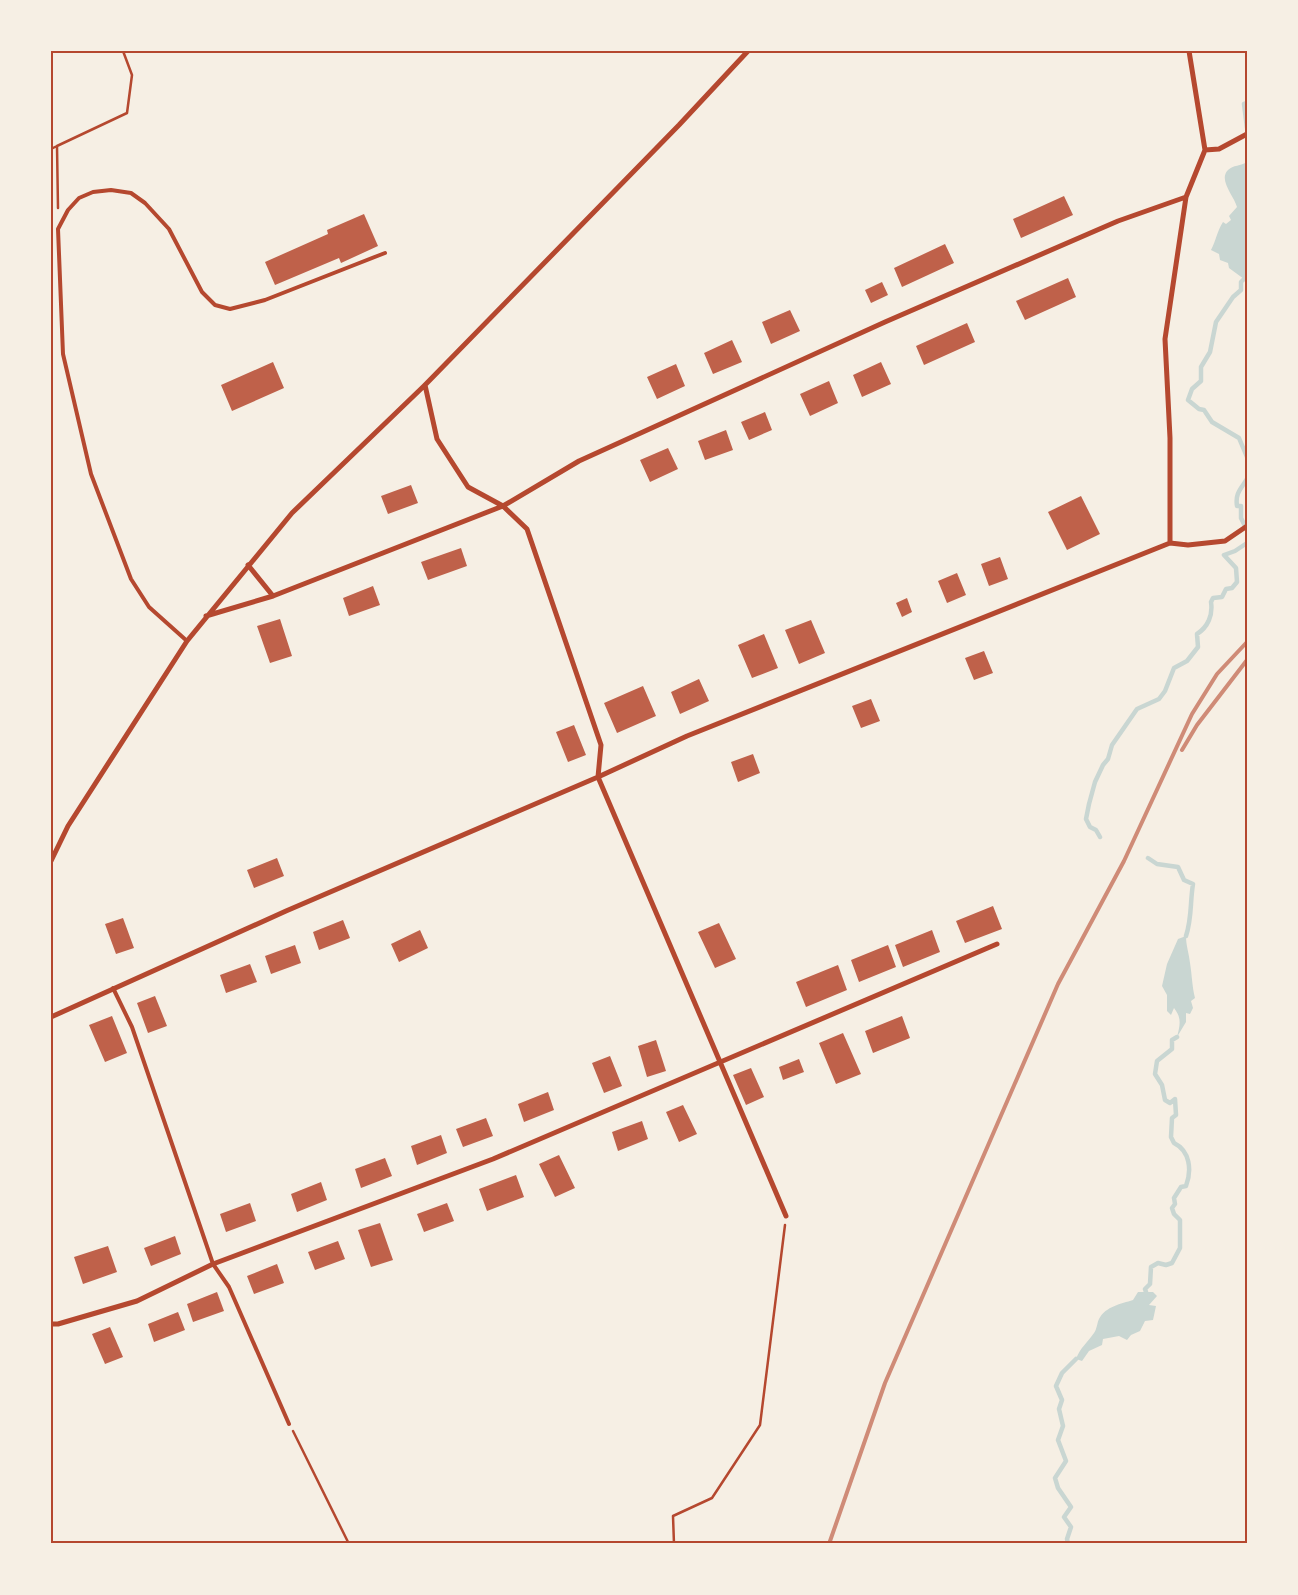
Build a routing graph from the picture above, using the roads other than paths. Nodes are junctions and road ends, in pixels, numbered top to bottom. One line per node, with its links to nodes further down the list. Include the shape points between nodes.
1 (748, 51): 7 (street, via 680,125)
2 (1189, 51): 4 (street)
3 (1247, 134): 4 (street, via 1219,149)
4 (1205, 150): 5 (street)
5 (1186, 197): 8 (street, via 1118,221 885,322 579,461); 10 (street, via 1165,338 1170,438)
6 (385, 253): 14 (lane, via 265,300 230,309 215,305 202,292 168,229 145,203 131,193 111,190 79,198 58,229 63,354 90,474 131,579 149,607)
7 (425, 385): 8 (street, via 437,439 447,455 468,487); 11 (street, via 292,513)
8 (502, 506): 12 (street); 15 (street, via 527,529 600,745)
9 (1247, 526): 10 (street, via 1225,541 1188,546)
10 (1170, 543): 15 (street, via 687,736)
11 (248, 564): 12 (street); 13 (street)
12 (273, 596): 13 (street)
13 (206, 616): 14 (street)
14 (187, 641): 16 (street, via 68,826)
15 (598, 777): 18 (street); 20 (street)
16 (51, 861)
17 (996, 944): 20 (street)
18 (113, 988): 19 (street); 22 (lane, via 132,1027)
19 (51, 1017)
20 (718, 1062): 21 (street); 22 (street, via 493,1159)
21 (786, 1216)
22 (213, 1264): 23 (street, via 136,1301); 24 (lane, via 229,1287)
23 (51, 1324)
24 (289, 1424)

